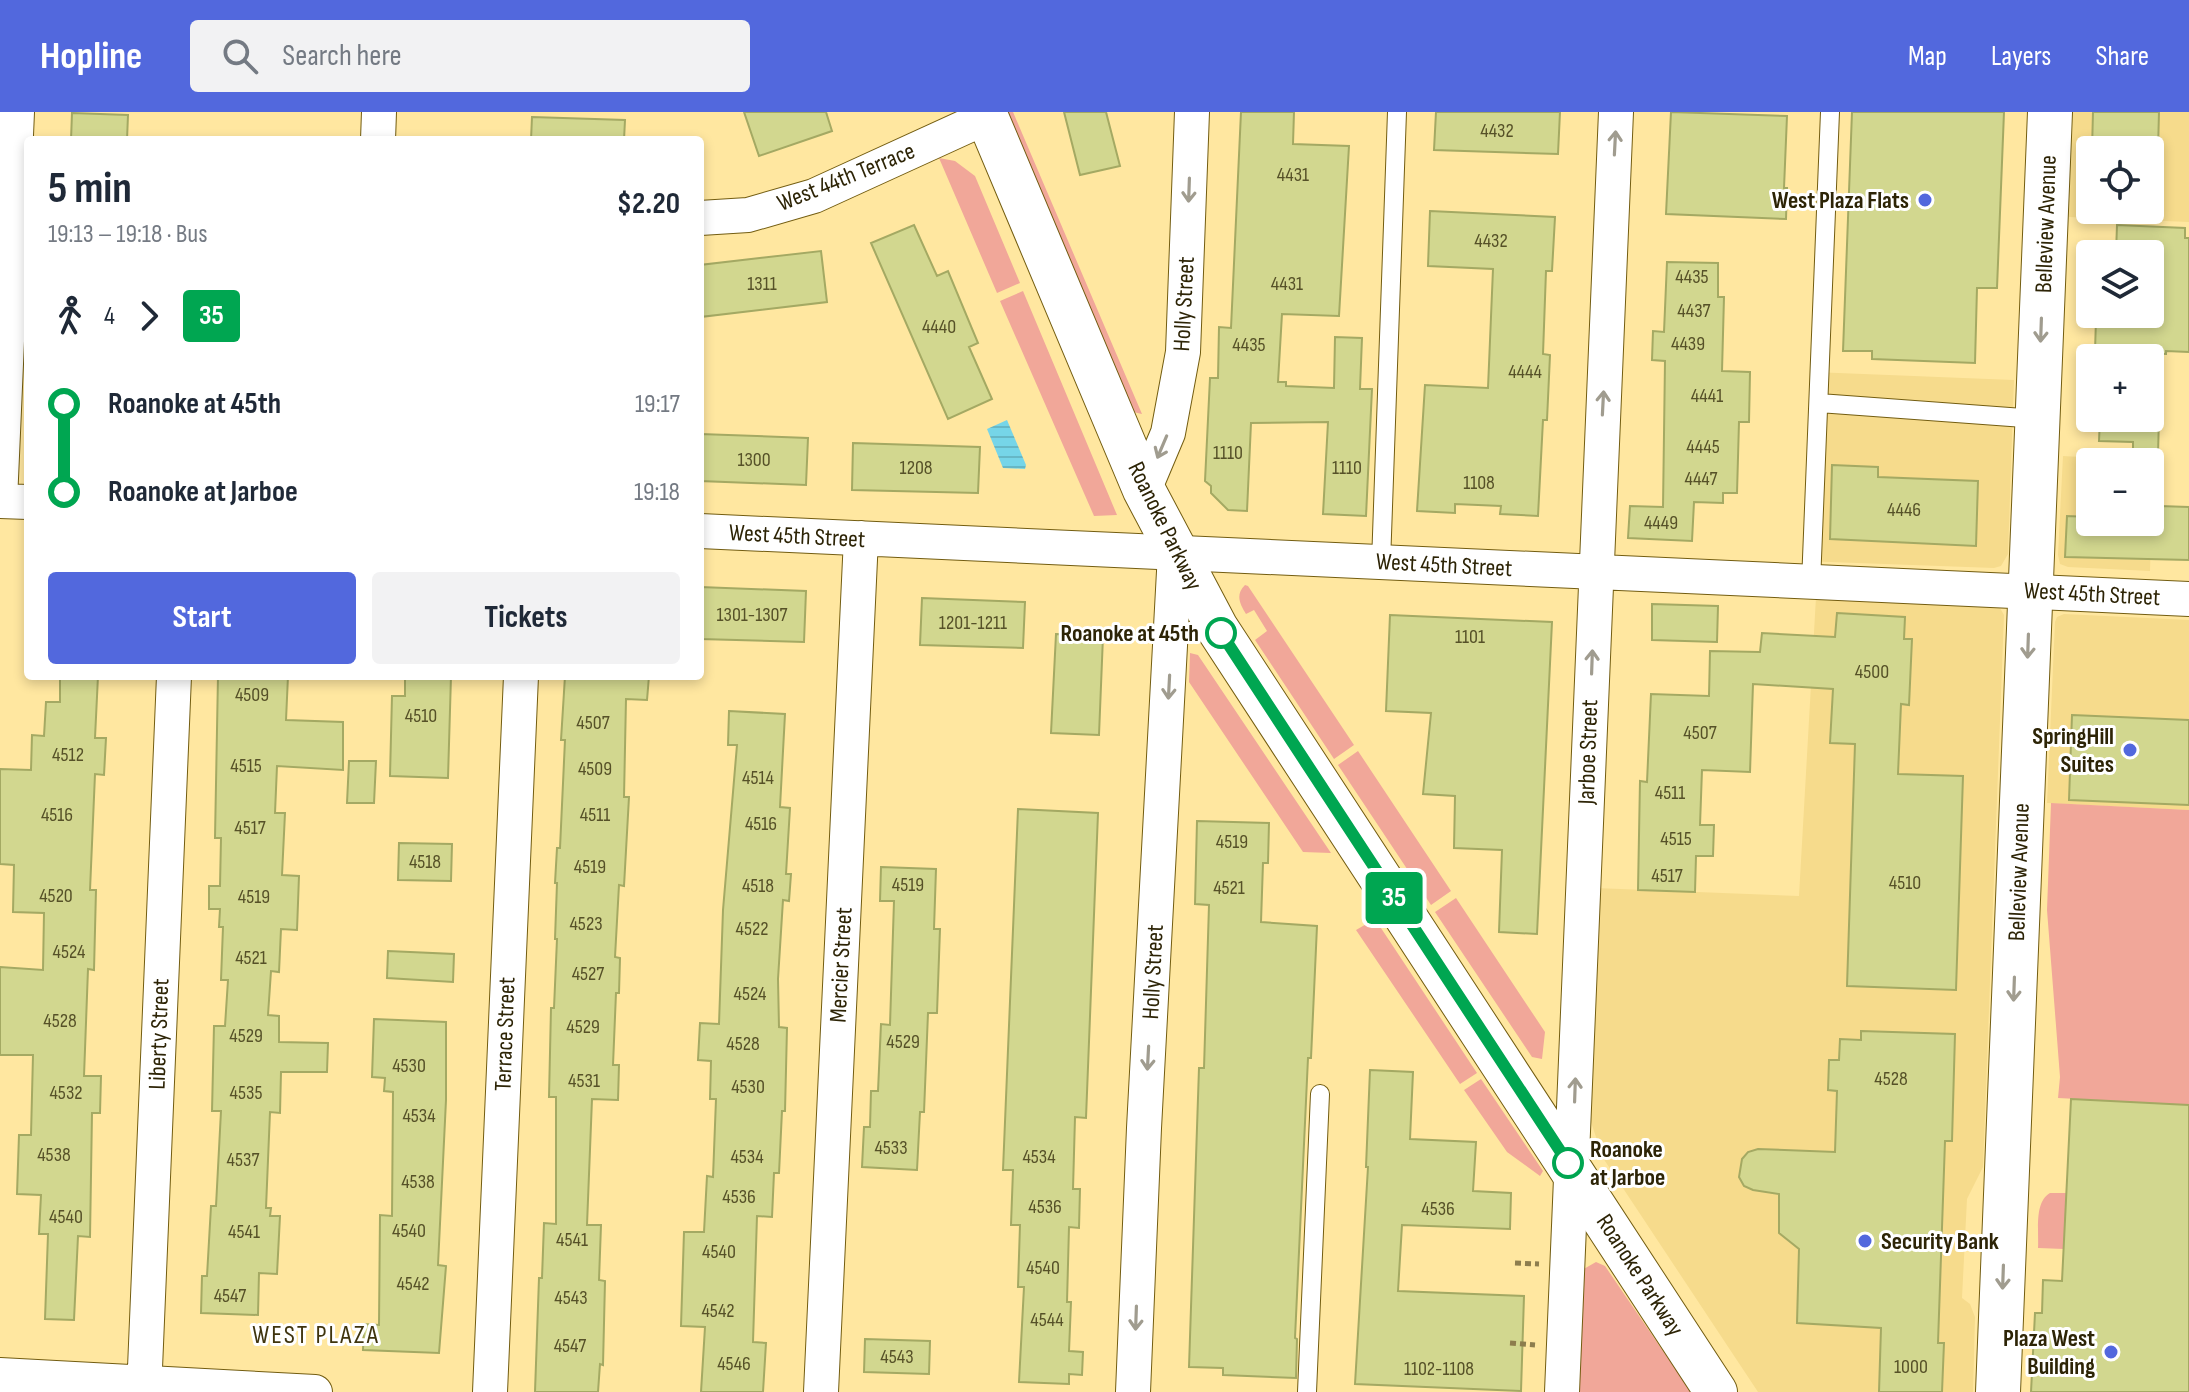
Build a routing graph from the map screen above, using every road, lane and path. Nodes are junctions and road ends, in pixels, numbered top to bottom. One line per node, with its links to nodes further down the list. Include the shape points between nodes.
1 (17, 112): 14 (street)
2 (379, 112): 9 (street)
3 (1192, 112): 13 (street, Holly Street, one-way to 13, via 1183,352 1168,433)
4 (1397, 112): 19 (lane)
5 (1616, 112): 20 (street, Jarboe Street, one-way to 5)
6 (1830, 112): 11 (lane)
7 (2050, 112): 12 (main road, Belleview Avenue, one-way to 12)
8 (986, 114): 10 (street, West 44th Terrace, via 814,196 748,215); 13 (street, Roanoke Parkway)
9 (378, 136)
10 (704, 218)
11 (1819, 403): 12 (lane); 21 (lane)
12 (2037, 419): 22 (main road, Belleview Avenue)
13 (1144, 490): 18 (street, Roanoke Parkway)
14 (0, 501): 15 (street)
15 (24, 502)
16 (704, 531): 17 (street, West 45th Street)
17 (861, 538): 18 (street, West 45th Street); 36 (street, Mercier Street)
18 (1175, 553): 19 (street, West 45th Street); 27 (street, Roanoke Parkway, via 1217,628); 37 (street, Holly Street, one-way to 37)
19 (1381, 563): 20 (street, West 45th Street)
20 (1596, 572): 21 (street, West 45th Street); 27 (street, Jarboe Street, one-way to 20)
21 (1811, 583): 22 (street, West 45th Street)
22 (2030, 591): 23 (street, West 45th Street); 41 (main road, Belleview Avenue, one-way to 41)
23 (2189, 599)
24 (174, 680): 33 (street, Liberty Street)
25 (521, 680): 35 (street, Terrace Street)
26 (1320, 1094): 38 (lane)
27 (1572, 1168): 39 (street, Jarboe Street); 40 (street, Roanoke Parkway)
28 (1515, 1263): 29 (path)
29 (1533, 1264)
30 (1510, 1343): 31 (path)
31 (1531, 1344)
32 (0, 1375): 33 (street)
33 (144, 1386): 34 (street)
34 (315, 1392)
35 (490, 1392)
36 (821, 1392)
37 (1133, 1392)
38 (1307, 1392)
39 (1562, 1392)
40 (1716, 1392)
41 (1998, 1392)

